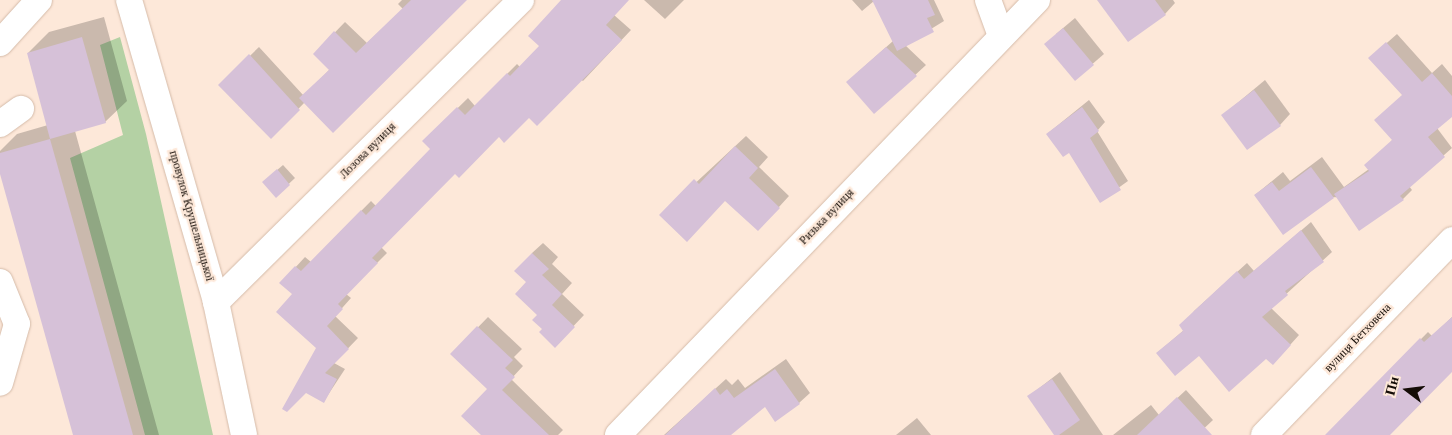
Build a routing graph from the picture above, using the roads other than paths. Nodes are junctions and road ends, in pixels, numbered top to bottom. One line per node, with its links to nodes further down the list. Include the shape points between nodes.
1 (39, 0): 7 (street)
2 (129, 0): 12 (street, провулок Крушельницької)
3 (521, 0): 12 (street, Лозова вулиця)
4 (988, 0): 6 (street)
5 (1037, 0): 6 (street, Ризька вулиця)
6 (1001, 36): 15 (street, Ризька вулиця)
7 (0, 43)
8 (21, 109): 9 (street)
9 (0, 124)
10 (1452, 240): 16 (street, вулиця Бетховена)
11 (0, 282): 13 (street, via 17,324)
12 (216, 302): 14 (street, провулок Крушельницької)
13 (0, 383)
14 (244, 435)
15 (618, 435)
16 (1264, 435)

